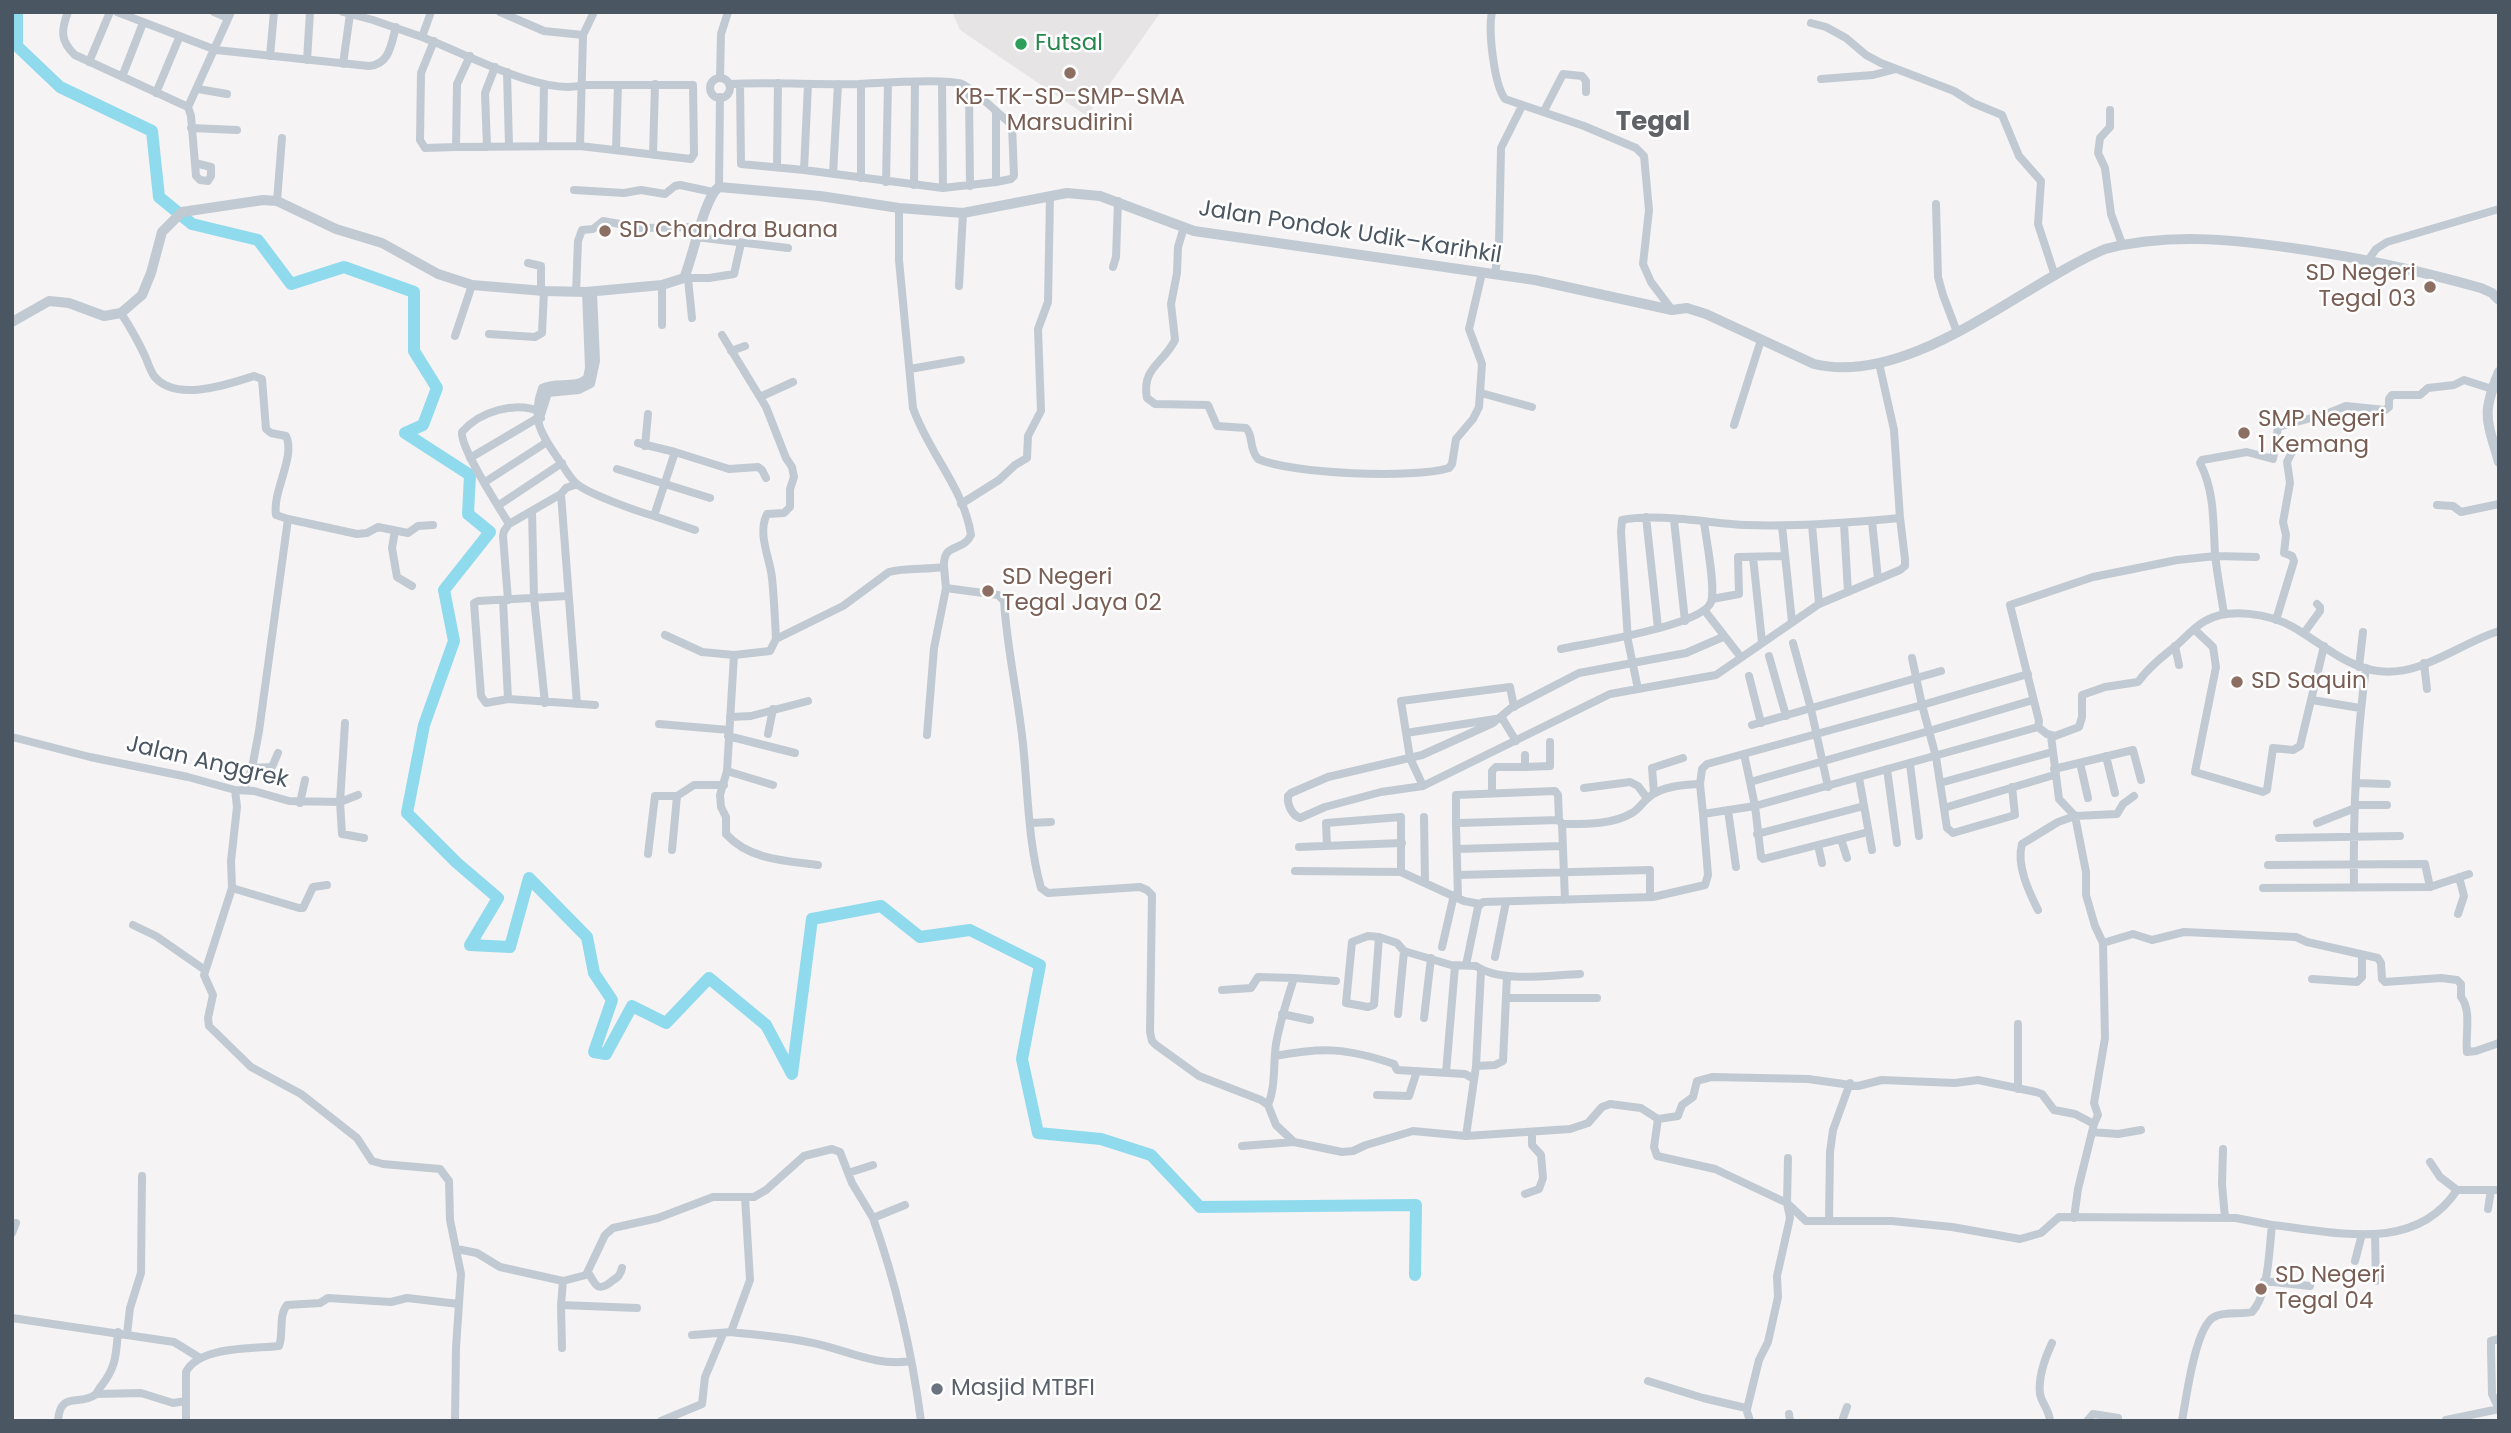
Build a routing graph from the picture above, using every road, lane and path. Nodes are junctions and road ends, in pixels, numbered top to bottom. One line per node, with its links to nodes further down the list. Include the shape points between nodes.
1 (68, 12): 25 (street, via 62,30 64,42)
2 (110, 12): 25 (street)
3 (117, 12): 14 (street)
4 (214, 12): 13 (street)
5 (274, 12): 22 (street)
6 (310, 12): 24 (street)
7 (431, 12): 19 (street)
8 (500, 12): 17 (street, via 544,31)
9 (594, 12): 17 (street)
10 (728, 12): 31 (street, via 721,34)
11 (1492, 12): 54 (street, via 1499,88 1505,99)
12 (346, 13): 16 (street); 26 (street)
13 (230, 15): 21 (street)
14 (143, 23): 18 (street); 30 (street)
15 (1811, 23): 28 (street, via 1834,31 1866,55)
16 (396, 27): 19 (street); 26 (street, via 383,63)
17 (583, 35): 43 (street)
18 (179, 37): 21 (street); 51 (street)
19 (422, 37): 20 (street)
20 (434, 41): 23 (street); 65 (street, via 421,73 421,144 425,148)
21 (216, 50): 22 (street); 48 (street)
22 (270, 56): 24 (street)
23 (470, 56): 27 (street); 65 (street, via 457,85)
24 (307, 60): 26 (street)
25 (89, 62): 30 (street)
26 (343, 64)
27 (495, 67): 29 (street); 66 (street, via 485,93)
28 (1896, 69): 32 (street); 98 (street, via 1954,90 2002,115 2019,156 2041,181 2038,224)
29 (508, 72): 47 (street); 62 (street)
30 (122, 77): 51 (street)
31 (720, 78): 38 (street); 46 (street)
32 (1821, 79)
33 (915, 82): 35 (street); 36 (street); 76 (street)
34 (778, 83): 39 (street); 40 (street); 70 (street)
35 (888, 83): 42 (street); 74 (street)
36 (942, 83): 49 (street, via 955,82); 78 (street)
37 (655, 84): 44 (street); 45 (street); 68 (street)
38 (729, 84): 39 (street); 53 (street, via 728,93)
39 (740, 84): 70 (street, via 741,163)
40 (808, 84): 41 (street); 71 (street)
41 (838, 84): 42 (street); 72 (street)
42 (860, 84): 73 (street)
43 (583, 85): 44 (street); 47 (street); 64 (street)
44 (618, 85): 67 (street)
45 (693, 85): 46 (street); 68 (street, via 693,158)
46 (710, 85): 53 (street, via 712,93)
47 (544, 86): 63 (street)
48 (198, 89): 52 (street); 55 (street)
49 (969, 89): 57 (street); 77 (street)
50 (1586, 92): 58 (street, via 1584,78 1563,74)
51 (156, 93): 55 (street)
52 (227, 94)
53 (720, 97): 80 (street)
54 (1522, 106): 58 (street); 97 (street, via 1501,148)
55 (188, 107): 59 (street)
56 (2110, 110): 91 (street, via 2110,127 2100,138 2098,157 2105,169 2111,214)
57 (996, 111): 75 (street); 75 (street, via 1012,125 1014,176)
58 (1544, 111): 106 (street, via 1636,148 1644,156 1648,210 1643,264)
59 (191, 128): 60 (street); 69 (street)
60 (237, 130)
61 (282, 138): 82 (street)
62 (509, 146): 63 (street); 66 (street)
63 (542, 146): 64 (street)
64 (580, 146): 67 (street)
65 (456, 147): 66 (street)
66 (487, 147)
67 (616, 149): 68 (street)
68 (653, 155)
69 (195, 163)
70 (777, 167): 71 (street)
71 (804, 170): 72 (street)
72 (833, 174): 73 (street)
73 (861, 178): 74 (street)
74 (886, 182): 76 (street)
75 (996, 182): 77 (street)
76 (914, 186): 78 (street)
77 (970, 186): 78 (street)
78 (943, 188)
79 (574, 190): 80 (street, via 665,194 675,186)
80 (716, 190): 85 (street, Jalan Pondok Udik–Karihkil, via 820,196); 89 (street)
81 (1050, 197): 83 (street, Jalan Pondok Udik–Karihkil, via 1076,194); 87 (street, Jalan Pondok Udik–Karihkil); 143 (street, via 1048,302 1038,329 1041,416 1028,436 1027,458)
82 (277, 201): 100 (street); 107 (street, via 182,212 165,227 145,289)
83 (1118, 201): 88 (street, Jalan Pondok Udik–Karihkil); 95 (street)
84 (1936, 204): 111 (street, via 1938,277)
85 (899, 208): 87 (street, Jalan Pondok Udik–Karihkil); 120 (street, via 899,260)
86 (2499, 209): 93 (street, via 2387,242)
87 (963, 213): 102 (street)
88 (1184, 227): 96 (street, Jalan Pondok Udik–Karihkil); 124 (street, via 1171,304 1175,340 1148,374 1146,391 1151,403 1208,405 1217,426 1250,432 1250,448 1262,461 1380,474 1449,468 1456,439 1476,415)
89 (697, 232): 90 (street); 99 (street); 104 (street, via 603,221 582,230 578,240)
90 (741, 243): 92 (street); 99 (street, via 734,274)
91 (2122, 244): 93 (street, Jalan Pondok Udik–Karihkil, via 2204,238); 98 (street, Jalan Pondok Udik–Karihkil, via 2092,254)
92 (788, 248)
93 (2369, 259): 105 (street, Jalan Pondok Udik–Karihkil, via 2482,288)
94 (528, 263): 103 (street, via 541,266)
95 (1113, 267)
96 (1482, 273): 97 (street, Jalan Pondok Udik–Karihkil); 124 (street, via 1469,329 1482,364)
97 (1495, 275): 106 (street, Jalan Pondok Udik–Karihkil)
98 (2055, 276): 111 (street, Jalan Pondok Udik–Karihkil)
99 (686, 279): 101 (street); 108 (street)
100 (472, 285): 103 (street); 114 (street)
101 (662, 285): 104 (street); 110 (street)
102 (959, 286)
103 (542, 291): 104 (street); 112 (street, via 542,333 535,337)
104 (585, 292): 128 (street, via 596,361 591,384 548,393)
105 (2499, 300)
106 (1672, 310): 115 (street, Jalan Pondok Udik–Karihkil, via 1687,308 1706,314)
107 (121, 313): 109 (street, via 104,316 49,301); 151 (street, via 152,372 163,383 205,389 254,376 262,379 266,429 288,441 275,512)
108 (692, 318)
109 (12, 322)
110 (662, 325)
111 (1957, 331): 119 (street, Jalan Pondok Udik–Karihkil)
112 (489, 334)
113 (722, 335): 117 (street)
114 (456, 336)
115 (1761, 340): 119 (street, Jalan Pondok Udik–Karihkil, via 1832,368); 129 (street)
116 (746, 346): 117 (street)
117 (731, 351): 125 (street)
118 (961, 360): 120 (street)
119 (1879, 363): 150 (street, via 1894,430)
120 (910, 369): 143 (street, via 917,419)
121 (2499, 372): 123 (street)
122 (793, 382): 125 (street)
123 (2492, 389): 134 (street, via 2487,416); 163 (street, via 2464,380 2454,386 2428,388 2422,394 2392,395 2385,410 2346,406 2278,427 2273,459 2247,452 2202,460 2213,510)
124 (1481, 393): 126 (street)
125 (760, 397): 190 (street, via 794,477 787,512 767,514 764,520)
126 (1532, 407)
127 (648, 414): 132 (street, via 642,444)
128 (539, 415): 130 (street, via 539,428); 133 (street); 133 (street, via 505,408 486,415 466,428 461,438)
129 (1734, 425)
130 (547, 442): 135 (street); 138 (street)
131 (2293, 450): 179 (street, via 2287,462 2290,483 2283,550 2294,561)
132 (675, 452): 137 (street, via 729,468 758,467); 140 (street)
133 (470, 458): 138 (street)
134 (2499, 462)
135 (562, 463): 139 (street); 145 (street)
136 (617, 469): 140 (street)
137 (765, 478)
138 (485, 482): 145 (street)
139 (576, 484): 141 (street); 148 (street)
140 (665, 485): 142 (street); 148 (street)
141 (561, 494): 147 (street); 171 (street)
142 (710, 498)
143 (961, 504): 166 (street, via 971,535 968,542 947,551)
144 (2499, 504): 146 (street, via 2462,512)
145 (499, 505): 155 (street)
146 (2437, 505)
147 (532, 510): 155 (street); 172 (street)
148 (654, 516): 160 (street)
149 (1646, 517): 152 (street); 182 (street); 187 (street, via 1621,523)
150 (1900, 518): 153 (street); 167 (street, via 1905,566)
151 (288, 519): 161 (street, via 353,533 365,534 377,527); 253 (street)
152 (1674, 520): 154 (street); 180 (street)
153 (1872, 521): 156 (street); 167 (street)
154 (1704, 522): 159 (street); 173 (street)
155 (509, 524): 174 (street, via 503,536)
156 (1844, 524): 158 (street); 170 (street)
157 (433, 525): 161 (street, via 418,526 408,533)
158 (1812, 525): 159 (street); 175 (street)
159 (1782, 526): 162 (street)
160 (695, 530)
161 (395, 531): 168 (street, via 397,577)
162 (1785, 556): 164 (street); 181 (street)
163 (2216, 556): 165 (street); 178 (street); 205 (street, via 2093,577 2010,606)
164 (1753, 557): 173 (street, via 1738,557 1739,594); 191 (street)
165 (2256, 557)
166 (944, 567): 169 (street); 190 (street, via 889,572 844,606)
167 (1878, 579): 170 (street)
168 (412, 586)
169 (946, 588): 234 (street, via 934,648); 292 (street, via 998,595 1004,601)
170 (1848, 592): 175 (street)
171 (567, 596): 172 (street); 215 (street)
172 (534, 598): 174 (street); 214 (street)
173 (1712, 599): 177 (street)
174 (505, 600): 210 (street); 210 (street, via 478,601 473,607 483,700)
175 (1819, 604): 181 (street)
176 (2317, 604): 186 (street, via 2320,611)
177 (1704, 611): 180 (street); 189 (street)
178 (2224, 614): 179 (street); 183 (street)
179 (2276, 620): 186 (street)
180 (1685, 621): 182 (street)
181 (1792, 622): 191 (street)
182 (1658, 628): 187 (street)
183 (2194, 629): 193 (street); 212 (street, via 2213,647 2216,667 2194,769 2198,774 2265,791 2272,750 2297,750)
184 (2499, 631): 201 (street)
185 (2363, 632): 203 (street)
186 (2304, 633): 194 (street)
187 (1627, 634): 195 (street); 200 (street)
188 (665, 635): 196 (street, via 702,652)
189 (1723, 637): 197 (street); 200 (street, via 1699,649)
190 (776, 639): 196 (street, via 769,651)
191 (1762, 642): 197 (street)
192 (1793, 643): 220 (street)
193 (2175, 646): 202 (street); 236 (street, via 2138,682 2082,695 2079,727)
194 (2324, 646): 203 (street); 212 (street)
195 (1561, 649)
196 (734, 654): 223 (street)
197 (1741, 656): 208 (street, via 1716,675)
198 (1769, 656): 222 (street)
199 (1912, 658): 207 (street)
200 (1631, 663): 208 (street); 218 (street, via 1578,673)
201 (2424, 663): 203 (street, via 2387,672); 209 (street)
202 (2179, 666)
203 (2363, 668): 221 (street)
204 (1941, 671): 207 (street)
205 (2028, 674): 211 (street); 217 (street)
206 (1749, 676): 226 (street)
207 (1917, 679): 217 (street); 220 (street)
208 (1638, 689): 238 (street, via 1610,694)
209 (2427, 689)
210 (508, 699): 214 (street)
211 (2033, 700): 229 (street); 230 (street)
212 (2312, 700): 221 (street)
213 (808, 701): 219 (street)
214 (545, 703): 215 (street)
215 (576, 704): 216 (street)
216 (595, 705)
217 (1923, 705): 230 (street); 235 (street)
218 (1514, 707): 224 (street); 232 (street, via 1510,687 1401,701)
219 (773, 709): 223 (street); 233 (street)
220 (1811, 709): 222 (street); 235 (street)
221 (2360, 709): 262 (street)
222 (1786, 716): 226 (street)
223 (730, 717): 231 (street)
224 (1502, 718): 232 (street); 238 (street); 247 (street)
225 (345, 723): 279 (street)
226 (1761, 723): 228 (street)
227 (659, 724): 231 (street)
228 (1752, 725)
229 (2038, 727): 236 (street); 246 (street)
230 (1929, 732): 246 (street); 249 (street)
231 (728, 733): 242 (street); 255 (street)
232 (1406, 733): 247 (street)
233 (768, 734)
234 (927, 735)
235 (1817, 735): 243 (street); 249 (street)
236 (2051, 736): 240 (street)
237 (12, 737): 271 (street, Jalan Anggrek)
238 (1516, 741): 267 (street)
239 (1550, 742): 252 (street, via 1550,766)
240 (2052, 752): 256 (street); 261 (street)
241 (278, 753): 253 (street, via 272,767)
242 (795, 753)
243 (1744, 754): 260 (street); 263 (street, via 1707,764)
244 (1525, 755): 252 (street)
245 (2106, 756): 250 (street); 259 (street, via 2133,750); 273 (street)
246 (1936, 757): 251 (street); 261 (street)
247 (1410, 758): 267 (street); 267 (street, via 1328,777 1291,793 1289,804 1300,818 1370,795)
248 (1683, 758): 276 (street, via 1654,765)
249 (1822, 762): 260 (street); 268 (street)
250 (2080, 762): 256 (street); 278 (street)
251 (1910, 764): 254 (street); 297 (street)
252 (1525, 767): 272 (street, via 1496,767)
253 (252, 768): 271 (street)
254 (1887, 769): 257 (street); 304 (street)
255 (727, 771): 265 (street); 266 (street)
256 (2054, 772): 270 (street); 288 (street, via 2059,799)
257 (1859, 778): 268 (street); 283 (street)
258 (304, 780): 280 (street)
259 (2141, 780)
260 (1750, 782): 282 (street)
261 (1940, 783): 285 (street)
262 (2356, 783): 264 (street); 284 (street)
263 (1700, 784): 276 (street); 287 (street)
264 (2388, 784)
265 (724, 785): 275 (street, via 694,785); 315 (street, via 720,800 727,836 771,859)
266 (773, 785)
267 (1423, 786)
268 (1828, 787): 282 (street)
269 (1584, 788): 276 (street, via 1630,782)
270 (2012, 788): 285 (street); 285 (street, via 2015,815 1953,833 1947,828)
271 (239, 790): 280 (street, Jalan Anggrek); 328 (street)
272 (1492, 793): 291 (street, via 1555,791); 294 (street, via 1456,795)
273 (2115, 793)
274 (358, 795): 279 (street, Jalan Anggrek)
275 (677, 796): 310 (street); 312 (street, via 655,796)
276 (1651, 796): 291 (street, via 1629,815 1593,824)
277 (2134, 796): 288 (street, via 2117,814)
278 (2088, 798)
279 (340, 802): 280 (street, Jalan Anggrek); 300 (street, via 341,833)
280 (300, 803)
281 (2387, 804): 284 (street)
282 (1755, 806): 286 (street); 296 (street)
283 (1864, 806): 295 (street); 296 (street)
284 (2355, 807): 293 (street); 298 (street)
285 (1944, 808)
286 (1728, 810): 287 (street); 318 (street)
287 (1703, 814): 332 (street, via 1708,875 1704,885)
288 (2075, 816): 336 (street, via 2022,844 2025,881); 340 (street, via 2086,895)
289 (1424, 817): 325 (street)
290 (1051, 822): 292 (street)
291 (1560, 822): 294 (street); 307 (street)
292 (1031, 823): 372 (street, via 1039,881 1048,894 1140,887 1152,895 1152,1041 1199,1076)
293 (2317, 823)
294 (1456, 825): 309 (street)
295 (1868, 832): 302 (street); 311 (street)
296 (1757, 834): 305 (street, via 1763,859)
297 (1919, 836)
298 (2353, 836): 299 (street); 301 (street); 316 (street)
299 (2400, 836)
300 (365, 838)
301 (2280, 838)
302 (1841, 839): 305 (street); 313 (street)
303 (1402, 843): 306 (street); 306 (street, via 1399,816 1326,822); 320 (street)
304 (1897, 843)
305 (1818, 845): 314 (street)
306 (1327, 846): 308 (street)
307 (1563, 846): 309 (street); 321 (street)
308 (1299, 847)
309 (1457, 849): 323 (street)
310 (672, 850)
311 (1872, 850)
312 (648, 854)
313 (1847, 858)
314 (1822, 863)
315 (818, 864)
316 (2354, 864): 317 (street); 327 (street, via 2425,864); 330 (street)
317 (2267, 865)
318 (1736, 867)
319 (1295, 871): 320 (street)
320 (1401, 872): 325 (street)
321 (1564, 872): 323 (street); 332 (street, via 1650,870); 333 (street)
322 (2469, 874): 324 (street)
323 (1458, 875): 331 (street)
324 (2459, 877): 327 (street); 337 (street, via 2464,896)
325 (1425, 882): 331 (street)
326 (327, 885): 328 (street, via 313,887 303,908)
327 (2430, 887): 330 (street)
328 (232, 888): 348 (street)
329 (2263, 888): 330 (street)
330 (2354, 888)
331 (1456, 896): 335 (street); 341 (street)
332 (1650, 897): 333 (street)
333 (1565, 900): 334 (street)
334 (1506, 902): 335 (street); 344 (street)
335 (1479, 904): 347 (street)
336 (2038, 911)
337 (2458, 914)
338 (133, 925): 348 (street)
339 (1379, 937): 339 (street, via 1352,942 1346,1003 1374,1005); 342 (street, via 1397,943)
340 (2103, 943): 343 (street, via 2133,934 2152,940 2183,932 2296,937); 374 (street, via 2105,1038)
341 (1442, 947)
342 (1404, 951): 345 (street); 359 (street)
343 (2362, 955): 353 (street, via 2362,977 2357,982); 363 (street, via 2381,960 2385,982 2456,979 2465,1002 2468,1052)
344 (1495, 957)
345 (1432, 958): 346 (street); 360 (street)
346 (1455, 965): 347 (street); 367 (street)
347 (1466, 965): 349 (street)
348 (205, 970): 402 (street, via 213,995 209,1026 251,1067 309,1100 357,1138 372,1161 443,1171 449,1181 450,1220)
349 (1481, 971): 351 (street); 365 (street)
350 (1580, 974): 351 (street)
351 (1507, 976): 356 (street)
352 (1294, 978): 354 (street); 355 (street, via 1258,977 1251,988); 358 (street)
353 (2312, 979)
354 (1336, 981)
355 (1222, 990)
356 (1506, 998): 357 (street); 365 (street, via 1503,1061)
357 (1597, 998)
358 (1282, 1014): 361 (street); 364 (street)
359 (1398, 1014)
360 (1424, 1018)
361 (1310, 1020)
362 (2018, 1024): 370 (street)
363 (2499, 1043)
364 (1275, 1056): 366 (street, via 1310,1049 1347,1051 1394,1064 1397,1070); 372 (street)
365 (1476, 1066): 368 (street)
366 (1417, 1071): 367 (street); 371 (street, via 1409,1096)
367 (1446, 1073): 368 (street)
368 (1475, 1079): 377 (street)
369 (1850, 1083): 370 (street, via 1978,1080); 373 (street, via 1712,1077 1697,1081 1678,1116); 396 (street, via 1831,1143)
370 (2018, 1089): 374 (street, via 2042,1094 2054,1110 2075,1114)
371 (1377, 1095)
372 (1268, 1105): 378 (street, via 1272,1119)
373 (1658, 1119): 376 (street, via 1641,1108 1614,1104 1601,1107 1582,1126); 390 (street, via 1657,1156 1707,1166)
374 (2093, 1128): 375 (street, via 2118,1134); 394 (street)
375 (2141, 1130)
376 (1532, 1133): 377 (street); 388 (street, via 1533,1148 1541,1155 1543,1178 1539,1189)
377 (1466, 1136): 378 (street, via 1413,1131 1347,1152)
378 (1294, 1142): 379 (street)
379 (1242, 1146)
380 (2223, 1149): 395 (street)
381 (1788, 1158): 390 (street)
382 (2430, 1162): 386 (street)
383 (873, 1165): 384 (street)
384 (848, 1173): 389 (street, via 837,1150 809,1154 758,1196); 393 (street)
385 (142, 1176): 414 (street, via 141,1273)
386 (2457, 1190): 387 (street); 401 (street, via 2448,1204 2426,1220)
387 (2495, 1190): 392 (street)
388 (1525, 1194)
389 (745, 1197): 405 (street, via 713,1197 658,1218 612,1228); 415 (street, via 750,1280)
390 (1787, 1203): 396 (street, via 1803,1220); 426 (street, via 1790,1218 1777,1276 1778,1297)
391 (905, 1205): 393 (street)
392 (2488, 1209)
393 (873, 1218): 421 (street, via 900,1308)
394 (2074, 1218): 395 (street); 396 (street, via 2056,1218 2041,1233 2020,1239 1913,1223)
395 (2225, 1218): 398 (street)
396 (1829, 1219)
397 (16, 1223): 399 (street)
398 (2272, 1225): 400 (street); 407 (street)
399 (12, 1233)
400 (2362, 1234): 401 (street); 403 (street)
401 (2375, 1235): 408 (street)
402 (457, 1249): 406 (street, via 477,1253 500,1268); 410 (street)
403 (2355, 1261)
404 (622, 1268): 405 (street, via 620,1276 602,1287 594,1284)
405 (588, 1272): 406 (street)
406 (563, 1281): 411 (street)
407 (2264, 1281): 409 (street); 439 (street, via 2252,1312 2215,1316 2208,1322 2190,1368)
408 (2376, 1281)
409 (2310, 1286)
410 (459, 1304): 420 (street, via 407,1298 391,1302 328,1298 320,1303 286,1305 279,1346); 432 (street)
411 (561, 1305): 412 (street); 419 (street)
412 (637, 1308)
413 (12, 1318): 414 (street)
414 (123, 1333): 420 (street, via 179,1343); 423 (street, via 114,1366)
415 (727, 1333): 416 (street); 421 (street, via 808,1342 880,1363); 433 (street, via 708,1369 702,1404)
416 (692, 1335)
417 (2499, 1339): 427 (street, via 2491,1341 2492,1394)
418 (2052, 1343): 437 (street, via 2040,1389)
419 (562, 1348)
420 (200, 1358): 424 (street, via 186,1372)
421 (910, 1361): 434 (street)
422 (1648, 1381): 426 (street)
423 (96, 1394): 424 (street, via 141,1393 173,1403); 430 (street, via 64,1404)
424 (186, 1401): 431 (street)
425 (1847, 1407): 436 (street)
426 (1747, 1409): 435 (street)
427 (2499, 1409): 429 (street)
428 (2118, 1418): 438 (street, via 2093,1414)
429 (2446, 1420)
430 (58, 1421)
431 (186, 1421)
432 (455, 1421)
433 (662, 1421)
434 (921, 1421)
435 (1750, 1421)
436 (1842, 1421)
437 (2050, 1421)
438 (2087, 1421)
439 (2182, 1421)

